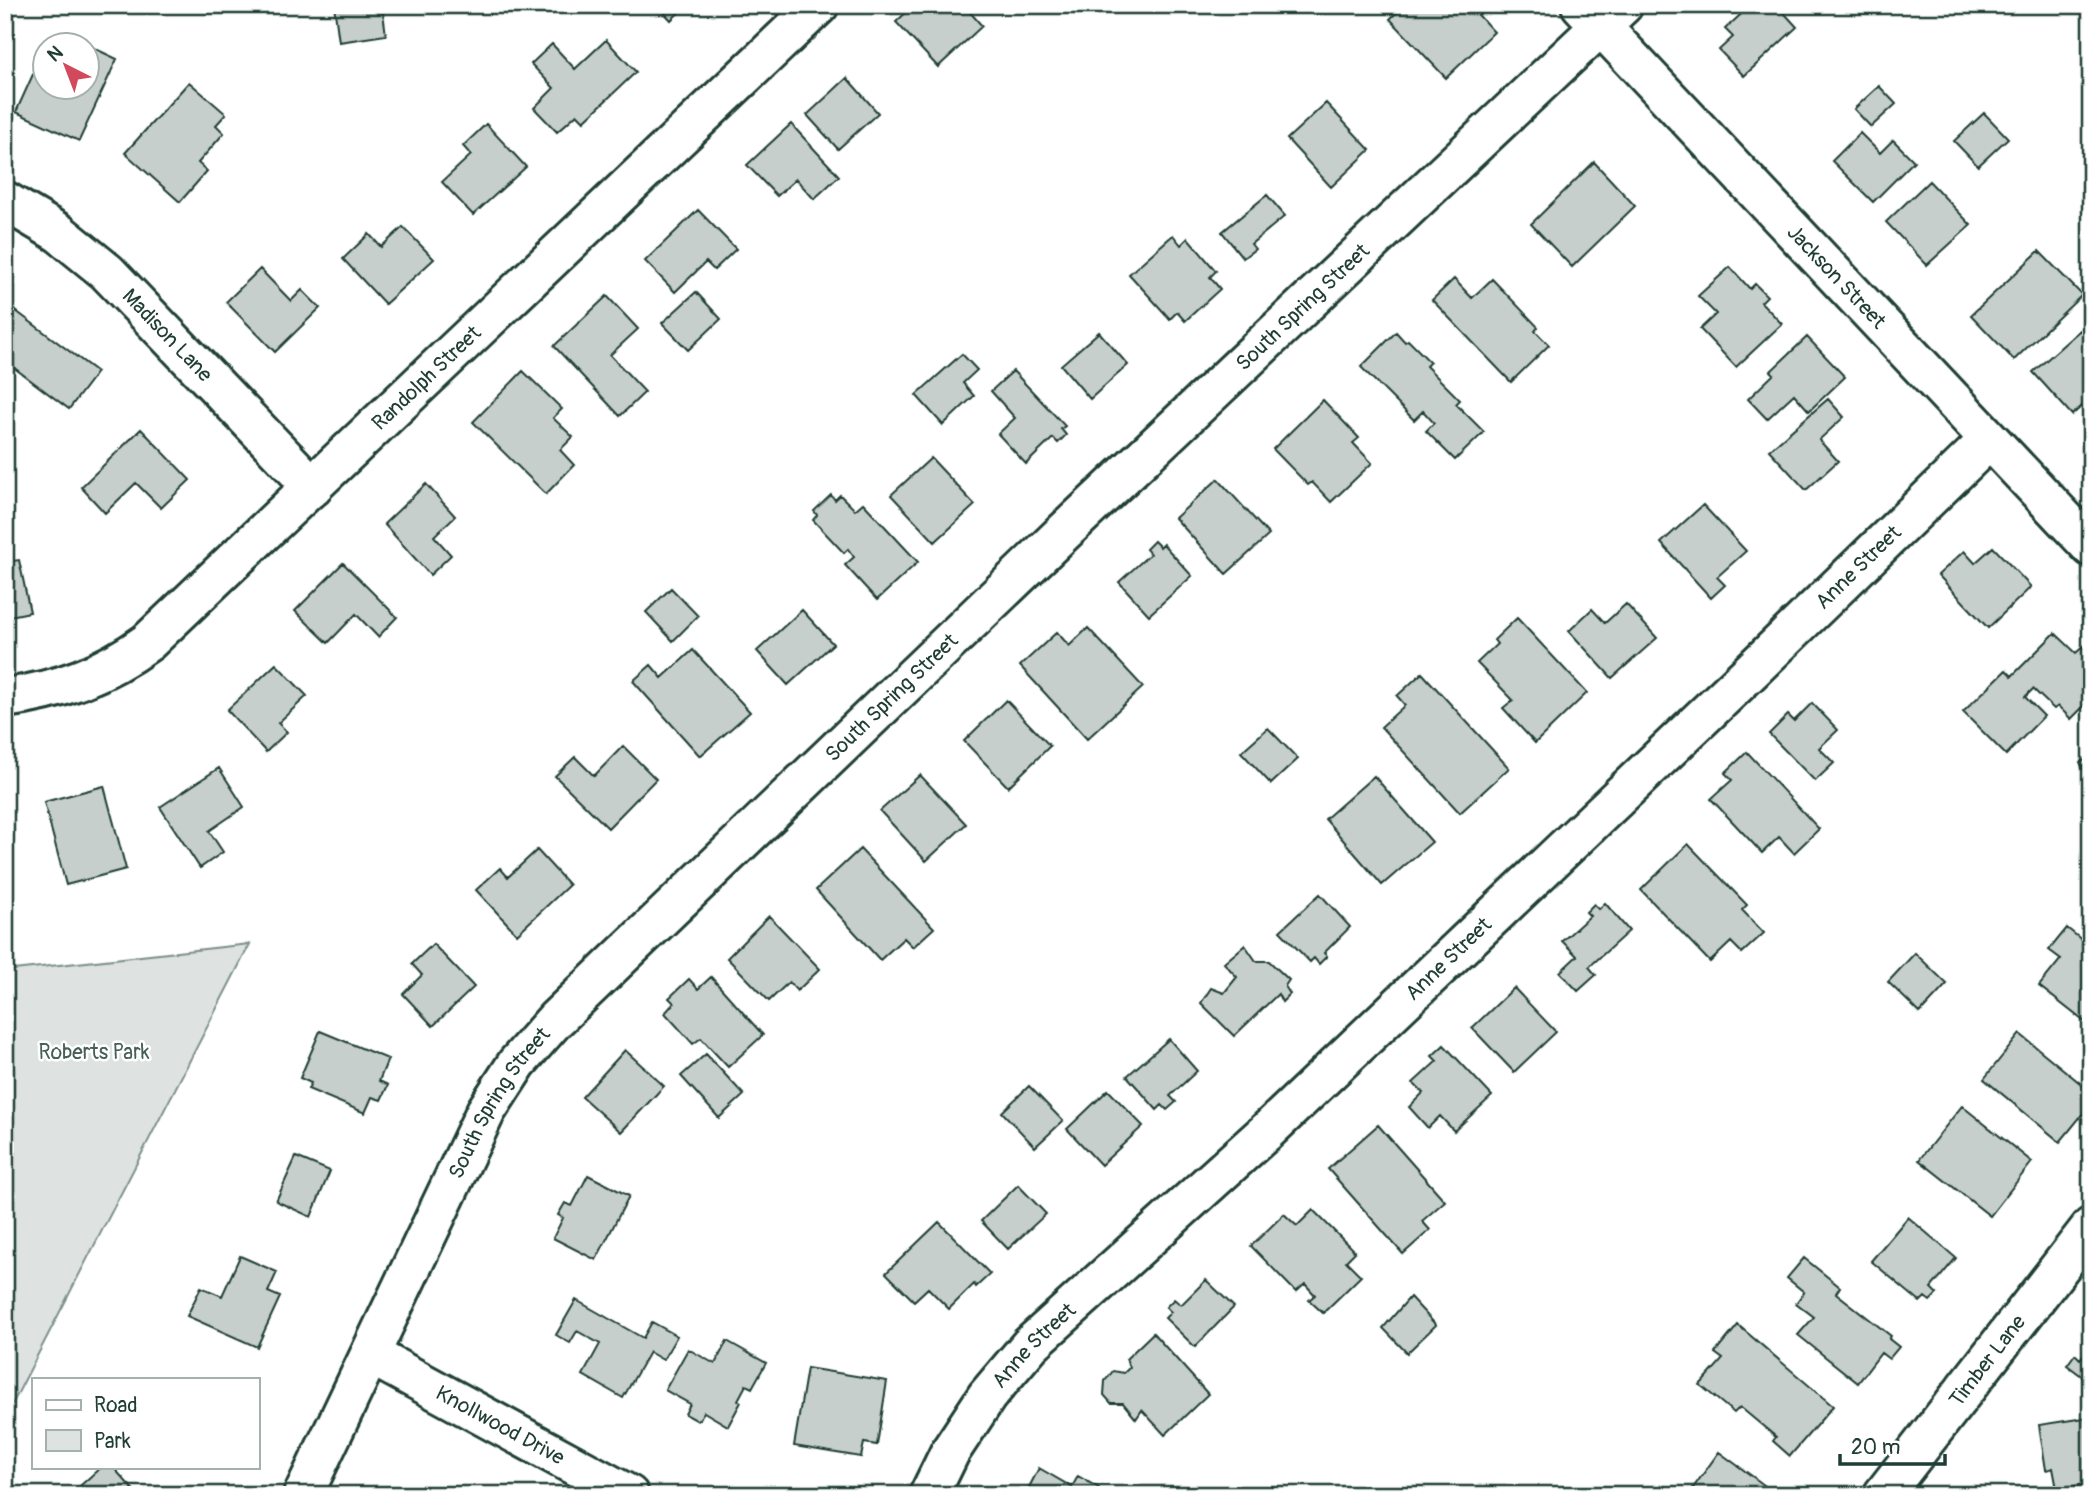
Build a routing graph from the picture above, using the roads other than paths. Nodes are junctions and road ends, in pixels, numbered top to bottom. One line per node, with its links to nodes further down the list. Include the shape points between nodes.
1 (819, 5): 5 (street, Randolph Street)
2 (1602, 13): 4 (street, Jackson Street); 9 (street, South Spring Street, via 555,1020 517,1063 486,1111)
3 (5, 201): 5 (street, Madison Lane, via 59,233 107,272)
4 (1989, 440): 6 (street, Jackson Street); 12 (street, Anne Street, via 1265,1133 1031,1344 987,1396 950,1452)
5 (313, 487): 7 (street, Randolph Street, via 125,659 84,680 39,694)
6 (2091, 547)
7 (5, 698)
8 (2091, 1227): 13 (street, Timber Lane)
9 (371, 1355): 10 (street, South Spring Street); 11 (street, Knollwood Drive)
10 (303, 1495)
11 (629, 1495)
12 (929, 1495)
13 (1883, 1495)

